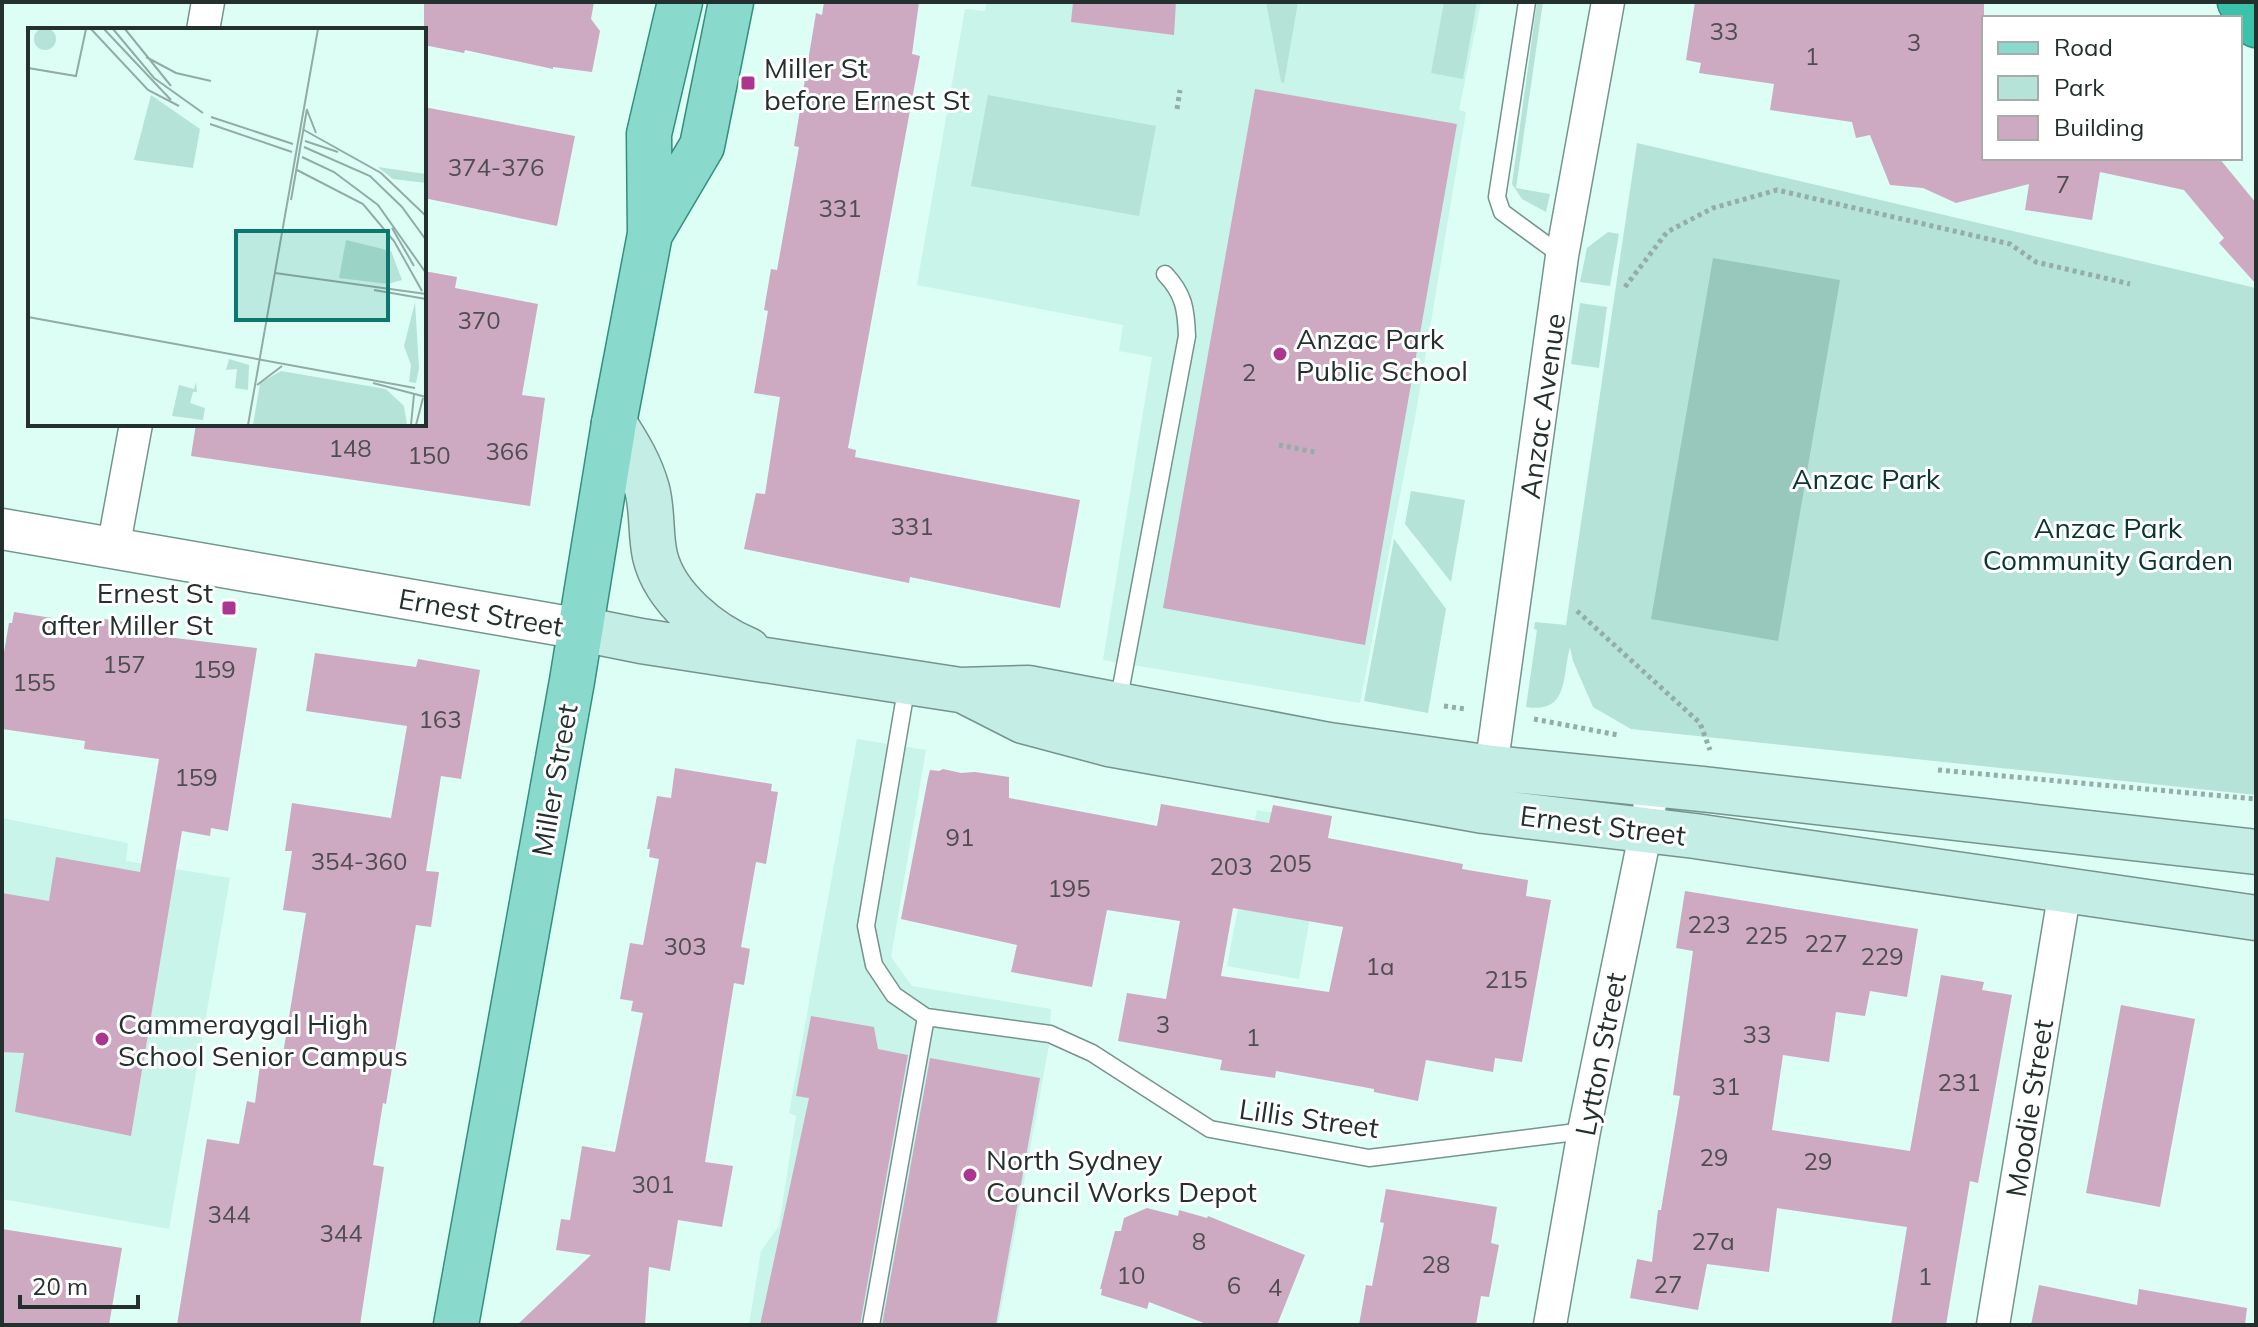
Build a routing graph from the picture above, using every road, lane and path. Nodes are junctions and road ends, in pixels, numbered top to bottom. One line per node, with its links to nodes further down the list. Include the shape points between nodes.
1 (208, 2): 8 (street)
2 (680, 2): 11 (main road, Miller Street, via 649,134)
3 (731, 2): 11 (main road, Miller Street, via 702,146)
4 (1527, 2): 12 (lane, via 1497,197 1502,212)
5 (1608, 2): 12 (street, Anzac Avenue)
6 (2240, 2): 7 (highway)
7 (2256, 25)
8 (203, 28)
9 (1180, 90): 10 (path)
10 (1177, 109)
11 (650, 234): 16 (main road, Miller Street)
12 (1562, 256): 34 (street, Anzac Avenue)
13 (1165, 274): 29 (lane, via 1186,307 1187,336)
14 (2130, 284): 15 (path, via 2036,262 2010,244 1777,190 1713,208 1667,232)
15 (1625, 287)
16 (614, 423): 23 (main road, Miller Street); 24 (main road, via 636,456 648,491 656,560 666,581 710,628)
17 (136, 426): 21 (street)
18 (1279, 445): 19 (path)
19 (1315, 452)
20 (2, 529): 21 (street, Ernest Street)
21 (113, 549): 23 (street, Ernest Street)
22 (1577, 611): 32 (path, via 1700,723)
23 (581, 629): 24 (main road, Ernest Street); 45 (main road, Miller Street)
24 (769, 659): 25 (main road, Ernest Street)
25 (907, 681): 29 (main road, Ernest Street, via 960,690 1023,721); 43 (lane, via 866,926 874,965 894,995)
26 (1444, 706): 27 (path)
27 (1471, 709)
28 (1523, 717): 30 (path)
29 (1113, 725): 34 (main road, Ernest Street, via 1329,745); 38 (main road, Ernest Street)
30 (1631, 738)
31 (1695, 747): 32 (path)
32 (1710, 749): 33 (path)
33 (1708, 760)
34 (1492, 768): 36 (main road, Ernest Street); 38 (street, Anzac Avenue)
35 (1929, 769): 37 (path)
36 (1653, 784): 39 (street, Lytton Street); 40 (main road, Ernest Street)
37 (2256, 799)
38 (1484, 811): 39 (main road, Ernest Street)
39 (1646, 830): 41 (main road, Ernest Street); 44 (street, Lytton Street)
40 (2256, 852)
41 (2065, 890): 42 (main road, Ernest Street); 48 (street, Moodie Street)
42 (2256, 918)
43 (926, 1017): 44 (lane, Lillis Street, via 1050,1034 1092,1053 1210,1129 1340,1153 1369,1158); 46 (lane)
44 (1584, 1131): 47 (street, Lytton Street)
45 (456, 1325)
46 (871, 1325)
47 (1550, 1325)
48 (1993, 1325)

